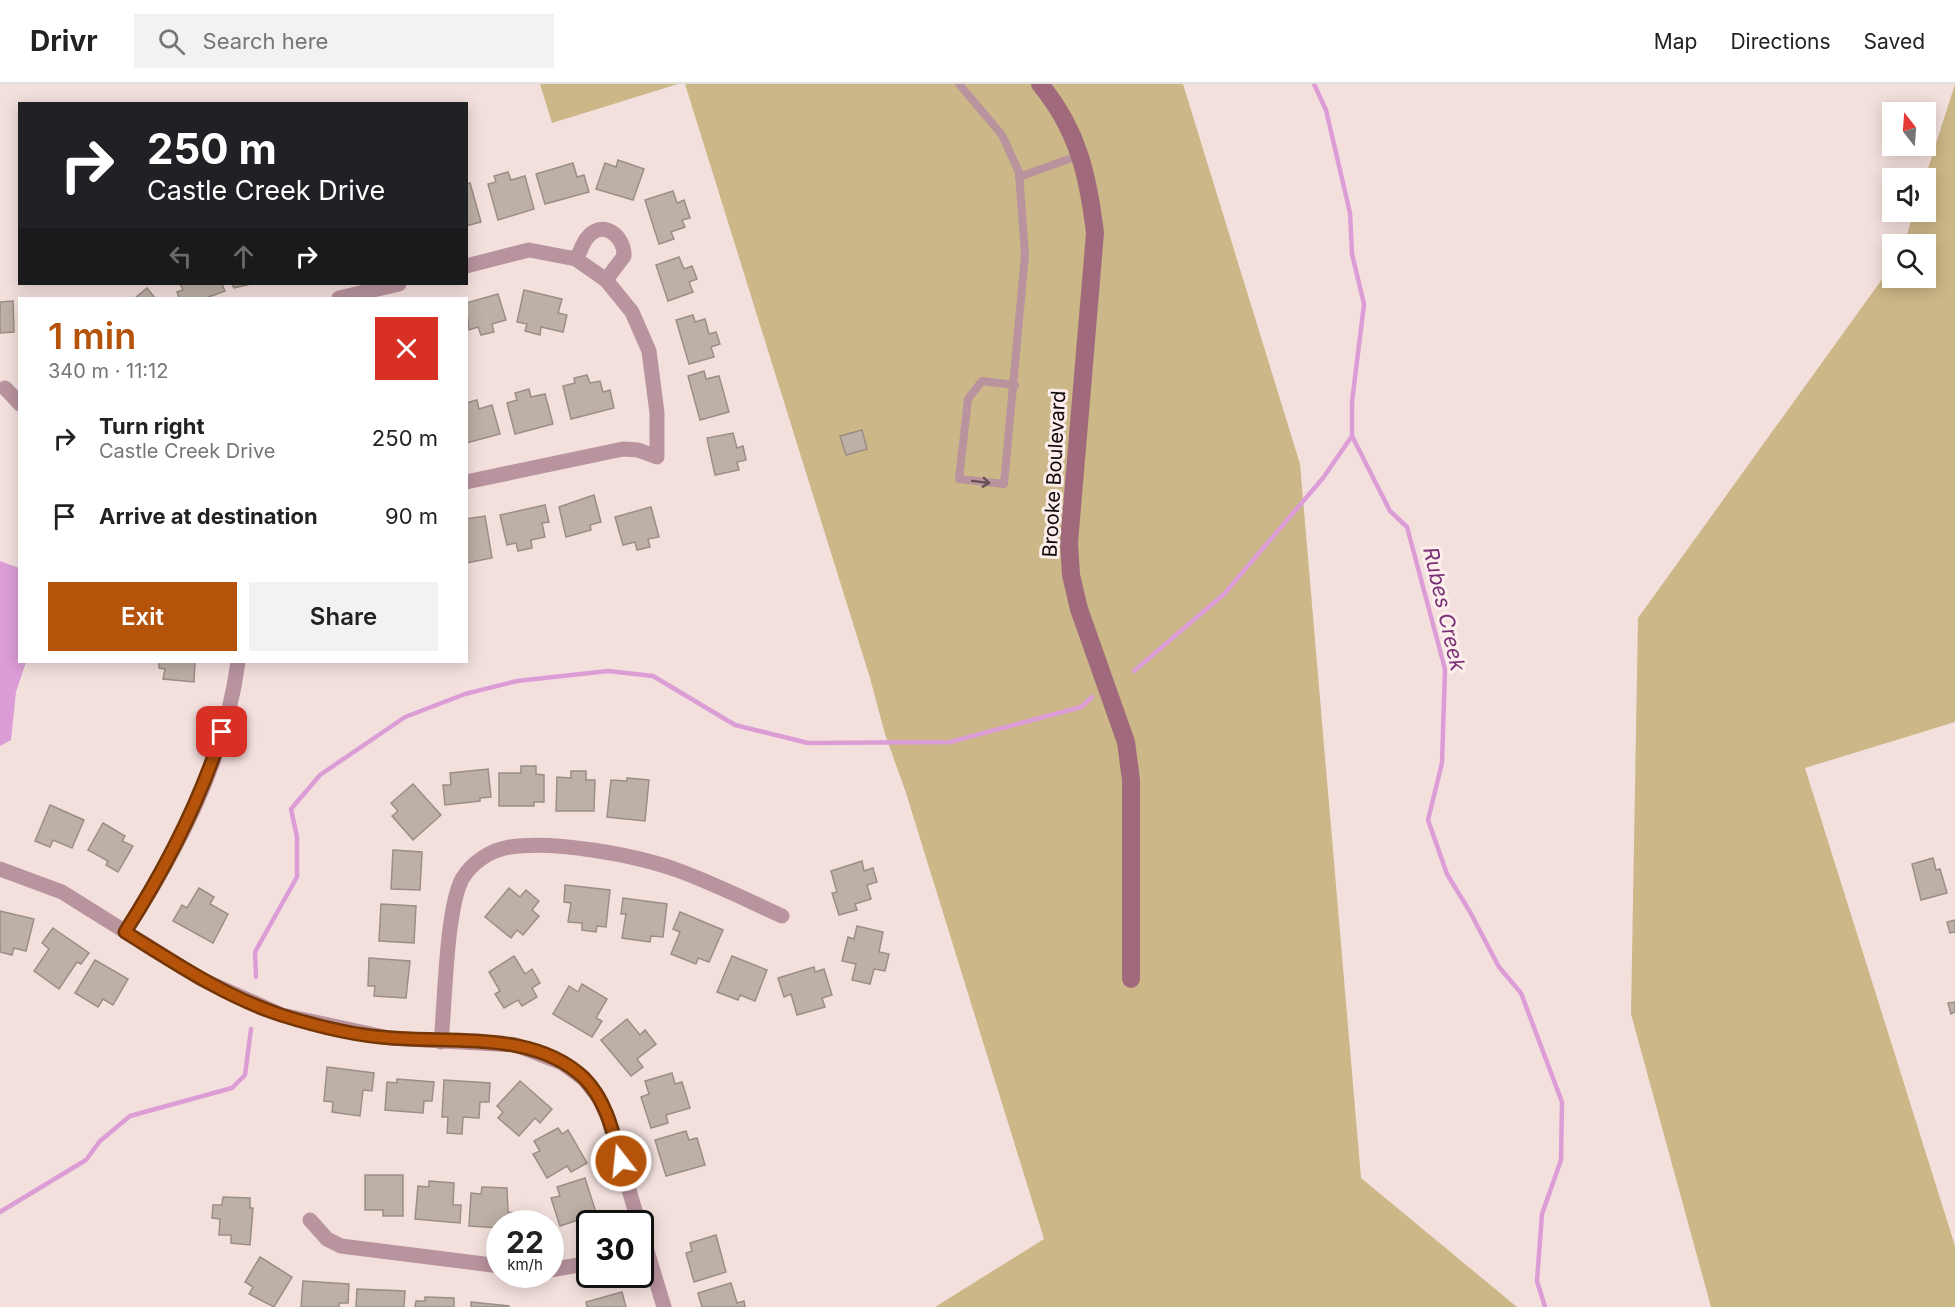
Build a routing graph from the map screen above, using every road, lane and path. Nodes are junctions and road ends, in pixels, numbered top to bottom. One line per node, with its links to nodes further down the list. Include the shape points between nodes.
1 (959, 84): 4 (lane, via 1002,135)
2 (1040, 84): 3 (street, Brooke Boulevard)
3 (1081, 155): 4 (lane); 18 (street, Brooke Boulevard, via 1090,187 1095,233 1071,508 1071,575 1126,742 1131,780)
4 (1019, 177): 10 (lane, via 1026,255)
5 (576, 259): 6 (street, via 529,250); 7 (street); 7 (street, via 593,232 616,234 622,240 624,256)
6 (468, 265)
7 (606, 280): 13 (street, via 632,312 649,351 657,413 657,457 638,450 623,450)
8 (395, 285): 9 (street)
9 (343, 297)
10 (1015, 385): 10 (lane, one-way to 10, via 982,381 968,399 959,479 1004,484)
11 (4, 388): 12 (street)
12 (18, 402)
13 (468, 482)
14 (238, 663): 17 (street, via 228,715 202,787 159,878)
15 (0, 869): 17 (street, via 62,892)
16 (782, 916): 19 (street, via 699,878 647,861 544,846 494,851 469,869 456,895)
17 (125, 932): 19 (street, via 201,979 282,1015 389,1038)
18 (1131, 979)
19 (441, 1042): 20 (street, via 516,1046 537,1051 584,1079 608,1118)
20 (635, 1210)
21 (310, 1220): 22 (street, via 327,1239 341,1246)
22 (486, 1264)
23 (654, 1278): 24 (street)
24 (664, 1307)

